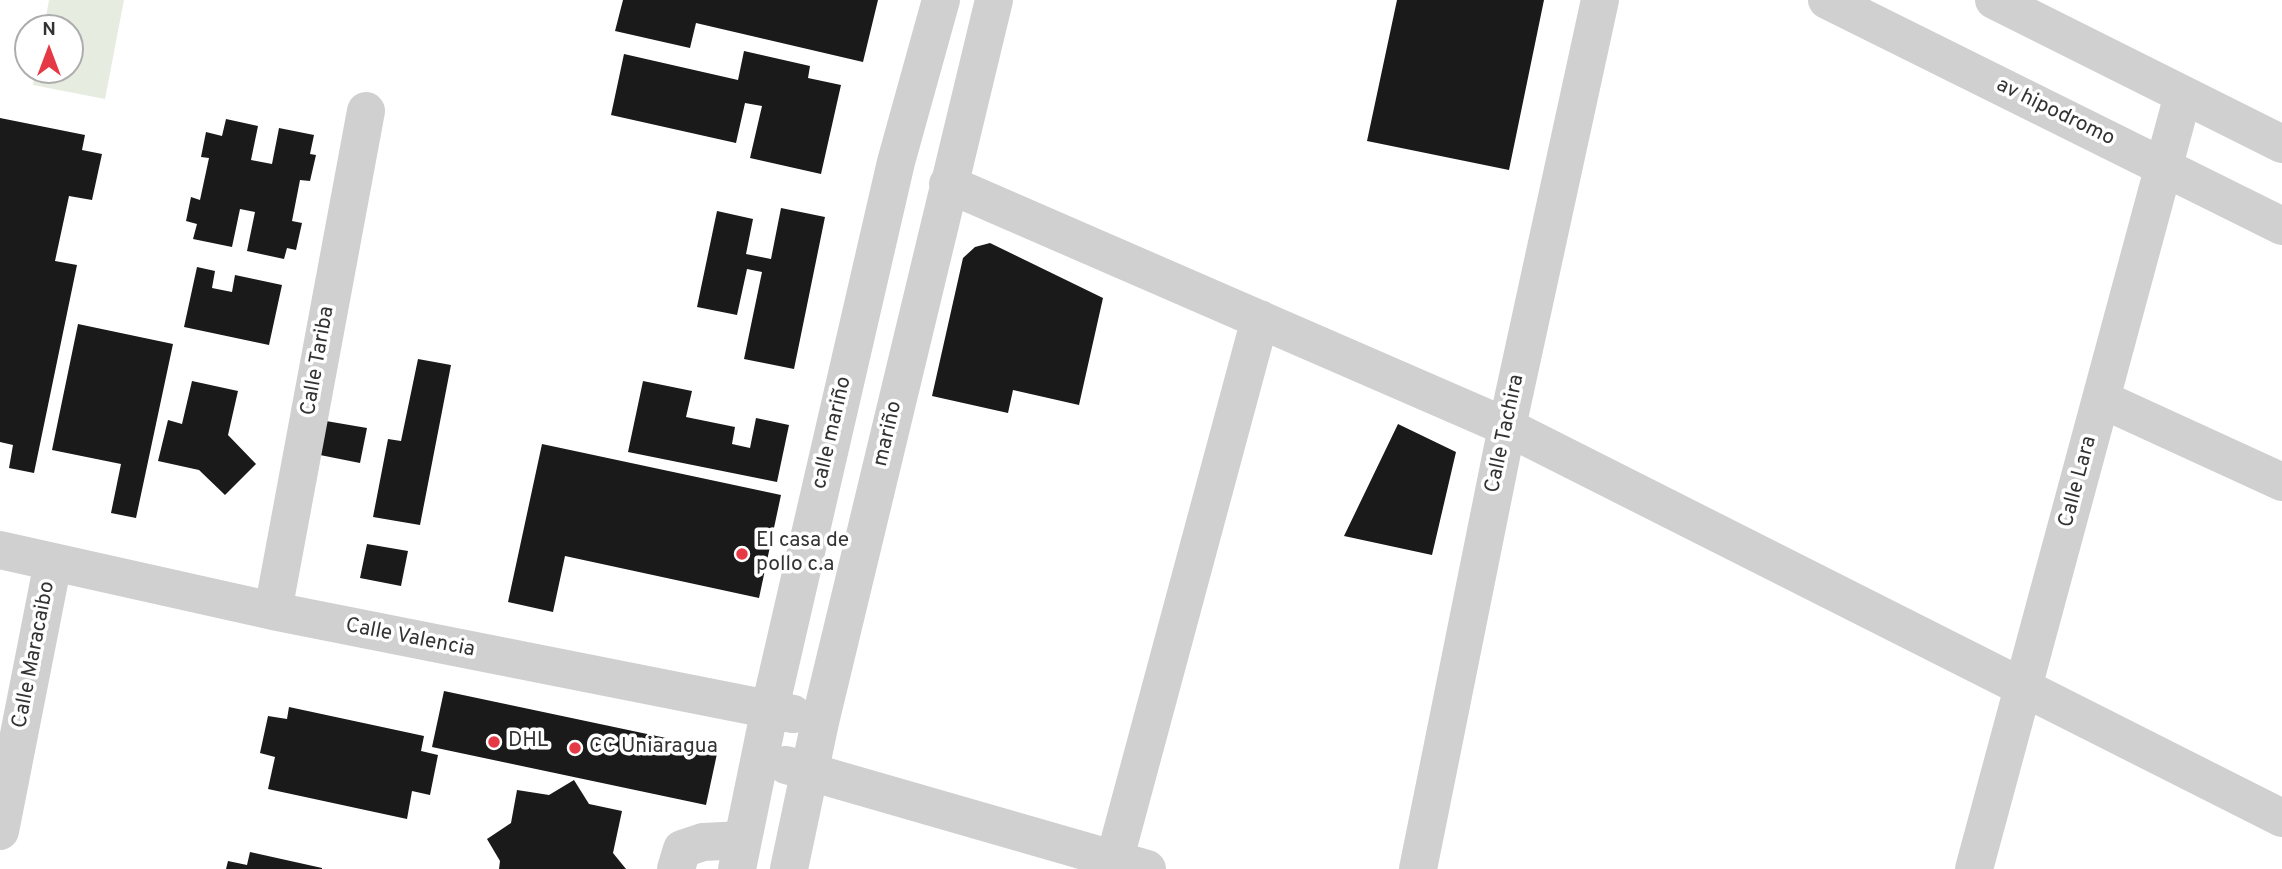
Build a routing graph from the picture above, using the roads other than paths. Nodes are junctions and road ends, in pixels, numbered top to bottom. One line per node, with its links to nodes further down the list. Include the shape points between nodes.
1 (941, 0): 20 (street, calle mariño, via 896,162)
2 (994, 0): 10 (street, mariño)
3 (1600, 0): 14 (street, Calle Tachira)
4 (1827, 0): 9 (street, av hipodromo)
5 (1994, 0): 6 (street)
6 (2183, 94): 8 (street); 9 (street, Calle Lara)
7 (366, 111): 18 (street, Calle Tariba)
8 (2282, 144)
9 (2163, 166): 11 (street, av hipodromo); 13 (street, Calle Lara)
10 (948, 184): 12 (street); 21 (street, mariño)
11 (2282, 226)
12 (1260, 318): 14 (street); 27 (street)
13 (2101, 399): 15 (street); 19 (street, Calle Lara)
14 (1507, 427): 19 (street); 30 (street, Calle Tachira)
15 (2282, 482)
16 (0, 550): 17 (street, Calle Valencia)
17 (53, 562): 18 (street, Calle Valencia); 25 (street, Calle Maracaibo)
18 (273, 611): 20 (street, Calle Valencia)
19 (2023, 689): 24 (street); 31 (street, Calle Lara)
20 (770, 708): 21 (street, Calle Valencia); 22 (street, calle mariño)
21 (820, 722): 23 (street, mariño)
22 (760, 757): 23 (street); 26 (street, calle mariño)
23 (809, 771): 27 (street); 29 (street, mariño)
24 (2282, 818)
25 (0, 831)
26 (740, 855): 28 (street, via 703,842 682,849)
27 (1124, 866)
28 (676, 869)
29 (789, 869)
30 (1418, 869)
31 (1974, 869)

